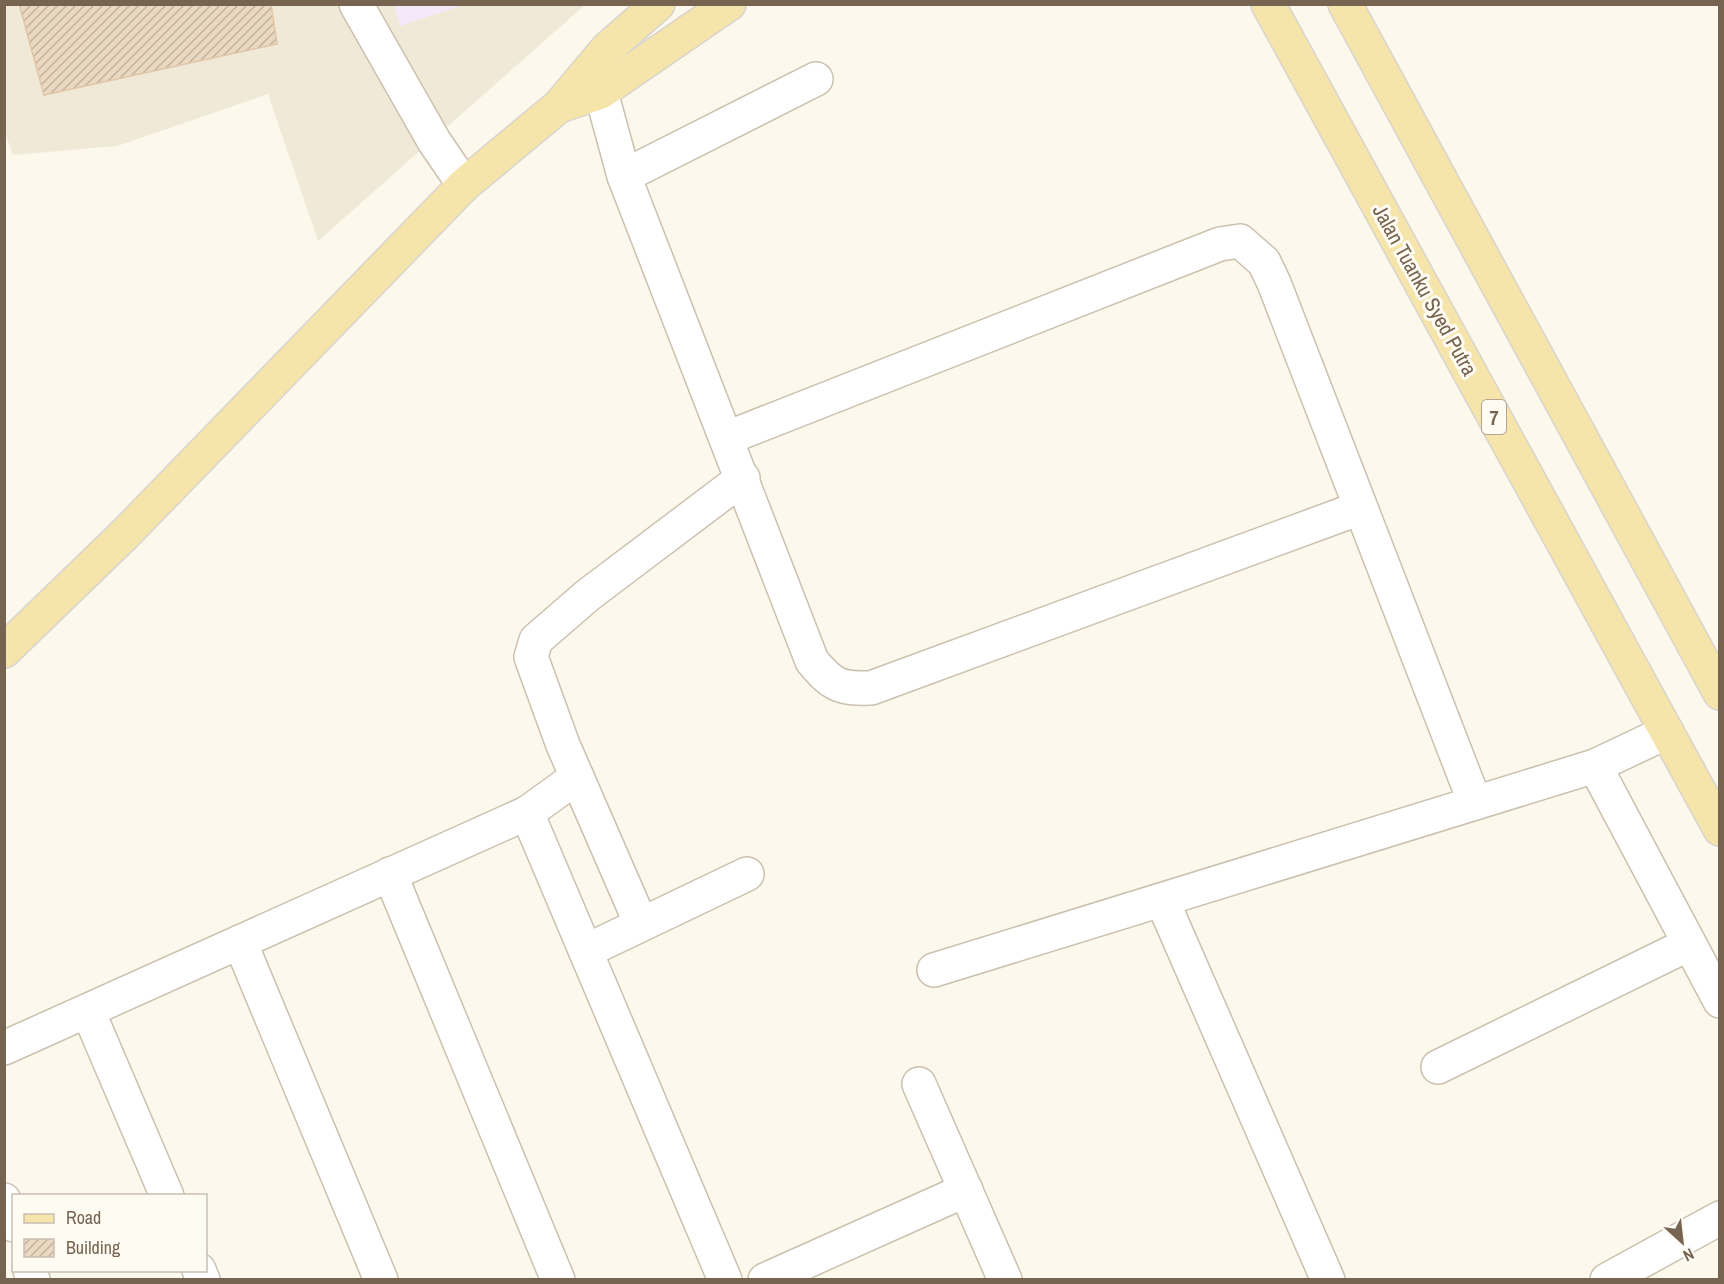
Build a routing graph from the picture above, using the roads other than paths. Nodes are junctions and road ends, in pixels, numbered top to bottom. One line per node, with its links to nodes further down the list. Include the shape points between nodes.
1 (356, 4): 10 (street)
2 (658, 4): 6 (main road)
3 (729, 4): 8 (main road)
4 (1268, 4): 17 (main road, Jalan Tuanku Syed Putra / 7)
5 (1345, 4): 16 (main road)
6 (607, 49): 8 (street); 9 (main road)
7 (816, 79): 11 (street)
8 (601, 92): 9 (main road); 11 (street)
9 (560, 106): 10 (main road)
10 (450, 164): 15 (main road, via 126,534)
11 (624, 176): 12 (street)
12 (728, 438): 13 (street); 14 (street, via 1221,244 1240,241 1264,262 1274,283)
13 (743, 478): 14 (street, via 813,661 828,679 849,689 871,688); 19 (street, via 588,595 536,640 531,657)
14 (1360, 508): 20 (street)
15 (4, 651)
16 (1719, 693)
17 (1667, 732): 18 (street); 22 (main road, Jalan Tuanku Syed Putra / 7)
18 (1594, 766): 20 (street); 28 (street)
19 (577, 777): 21 (street); 26 (street)
20 (1474, 803): 25 (street)
21 (527, 813): 24 (street); 29 (street)
22 (1719, 829)
23 (747, 873): 26 (street)
24 (390, 874): 27 (street); 42 (street)
25 (1162, 900): 30 (street); 46 (street)
26 (641, 924): 29 (street)
27 (240, 942): 32 (street); 41 (street)
28 (1689, 944): 31 (street); 34 (street)
29 (586, 951): 43 (street)
30 (934, 970)
31 (1719, 1001)
32 (88, 1011): 33 (street); 37 (street)
33 (4, 1048)
34 (1438, 1067)
35 (919, 1084): 36 (street)
36 (966, 1190): 44 (street); 45 (street)
37 (166, 1194)
38 (4, 1200): 40 (street)
39 (1719, 1218): 47 (street)
40 (12, 1220)
41 (381, 1280)
42 (558, 1280)
43 (725, 1280)
44 (765, 1280)
45 (1005, 1280)
46 (1329, 1280)
47 (1607, 1280)

